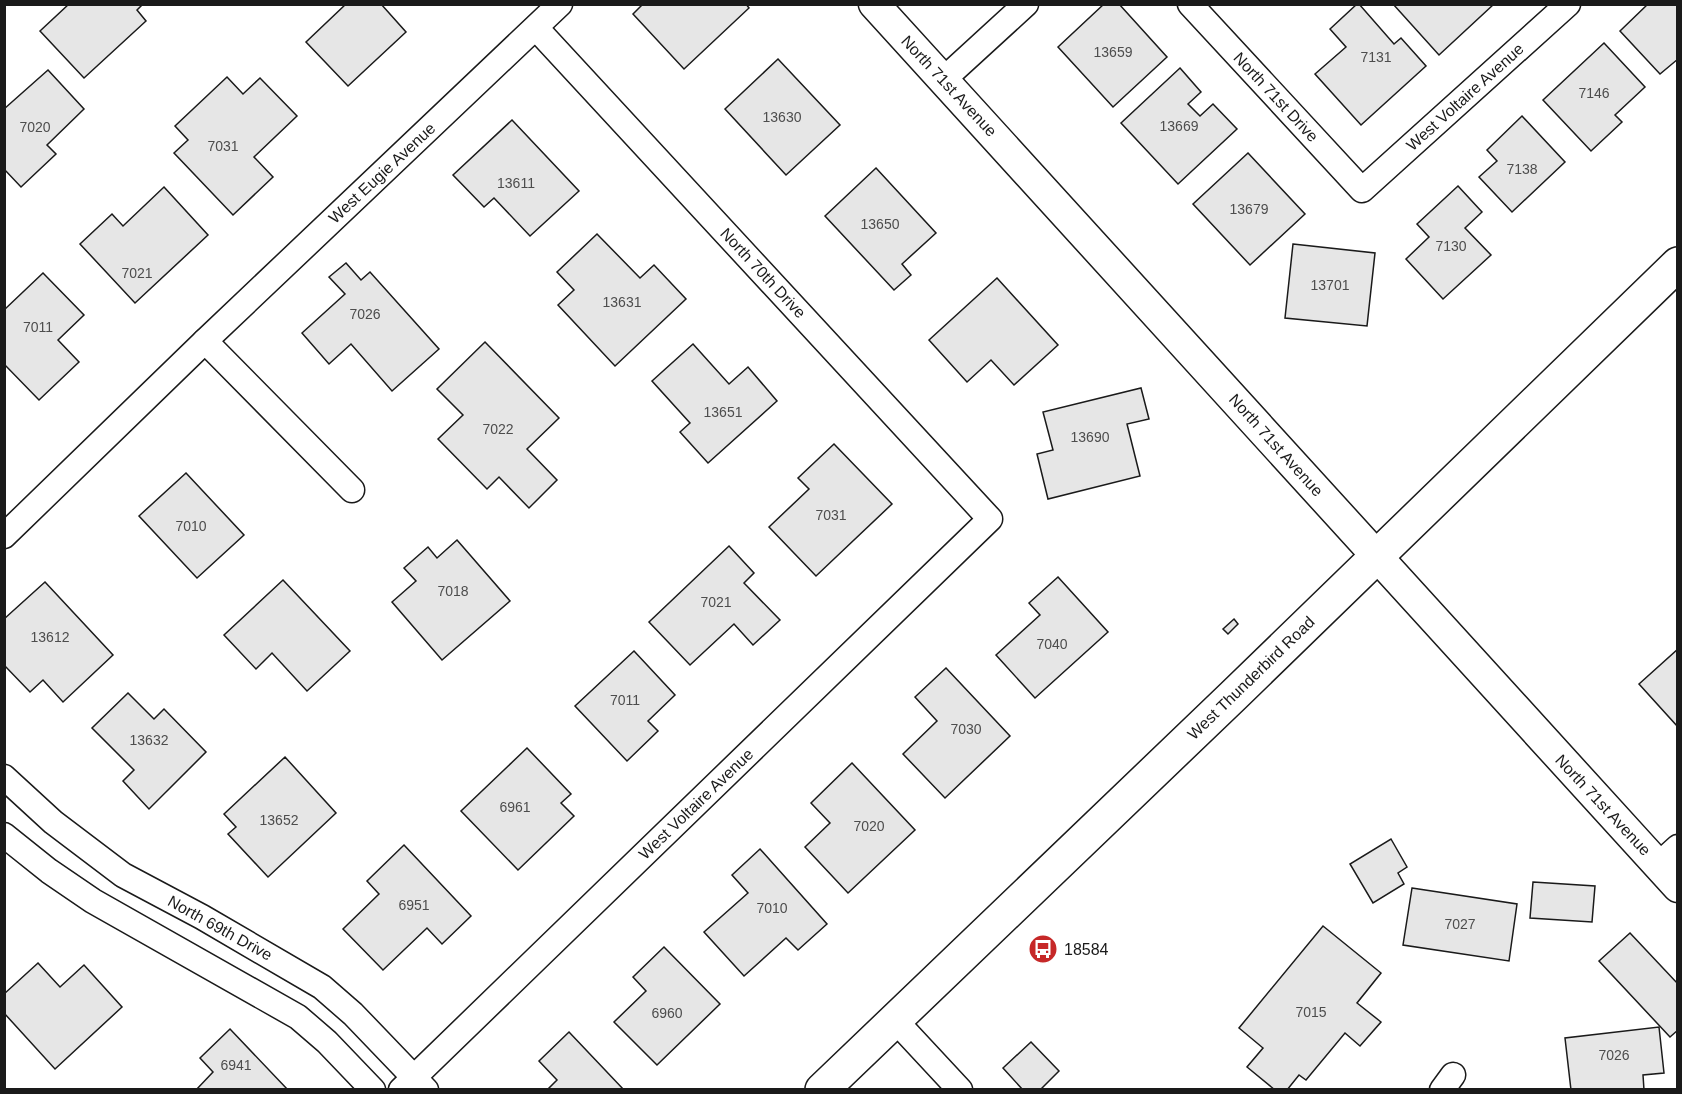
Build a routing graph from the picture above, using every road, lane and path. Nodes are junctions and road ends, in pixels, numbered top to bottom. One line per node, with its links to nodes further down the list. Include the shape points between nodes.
1 (560, 4): 6 (street, West Eugie Avenue)
2 (874, 4): 7 (street, North 71st Avenue)
3 (1026, 4): 7 (street)
4 (1190, 4): 8 (street, North 71st Drive)
5 (1568, 4): 8 (street, West Voltaire Avenue)
6 (536, 28): 10 (street, West Eugie Avenue); 12 (street, North 70th Drive)
7 (943, 80): 14 (street, North 71st Avenue)
8 (1362, 190)
9 (1677, 264): 14 (main road, West Thunderbird Road)
10 (205, 341): 11 (street); 13 (street, West Eugie Avenue)
11 (352, 490)
12 (990, 519): 21 (street, West Voltaire Avenue)
13 (4, 536)
14 (1377, 556): 18 (street, North 71st Avenue); 20 (main road, West Thunderbird Road)
15 (4, 777): 17 (street, North 69th Drive)
16 (4, 835): 19 (street, via 49,872)
17 (110, 866): 19 (street); 21 (street, North 69th Drive, via 322,987 353,1014)
18 (1671, 866)
19 (90, 898): 22 (street, via 297,1017)
20 (894, 1019): 23 (main road, West Thunderbird Road); 24 (street)
21 (413, 1085)
22 (374, 1089)
23 (822, 1089)
24 (960, 1089)

